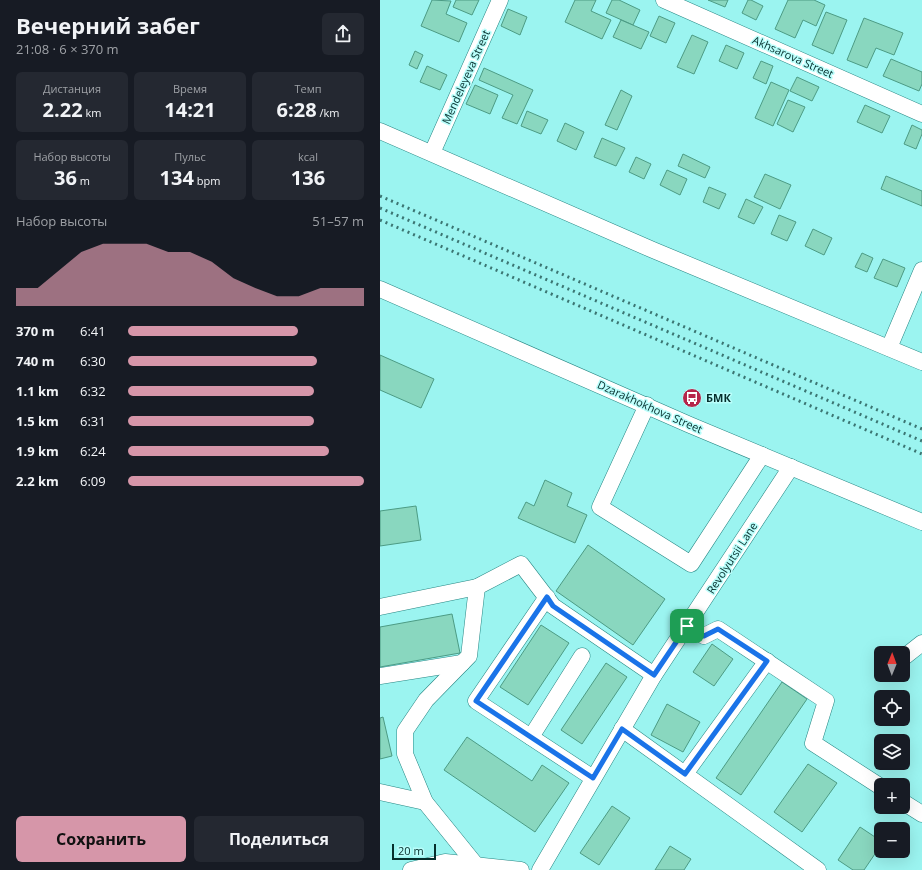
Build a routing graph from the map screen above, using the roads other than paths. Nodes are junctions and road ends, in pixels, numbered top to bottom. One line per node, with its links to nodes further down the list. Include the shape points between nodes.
1 (500, 0): 5 (street, Mendeleyeva Street)
2 (664, 0): 3 (street, Akhsarova Street)
3 (922, 114)
4 (380, 131): 5 (street)
5 (432, 153): 8 (street, via 653,250)
6 (922, 270): 8 (street)
7 (380, 289): 10 (street, Dzarakhokhova Street)
8 (889, 348): 9 (street)
9 (922, 362)
10 (647, 405): 11 (street, Dzarakhokhova Street); 11 (street, via 600,507 691,564)
11 (762, 455): 12 (street, Dzarakhokhova Street)
12 (791, 467): 13 (street, Dzarakhokhova Street); 17 (street, Revolyutsii Lane)
13 (922, 522)
14 (477, 587): 15 (street, via 521,564); 16 (street); 22 (street, via 469,656)
15 (547, 597): 23 (street, via 553,606); 26 (street, via 476,701)
16 (380, 608)
17 (687, 626): 21 (street, via 704,636 718,629); 23 (street, Revolyutsii Lane)
18 (922, 643): 19 (street)
19 (910, 652)
20 (582, 656): 26 (street)
21 (767, 661): 27 (street); 29 (street, via 826,701 813,744)
22 (462, 663): 24 (street); 31 (street, via 426,700 405,731 405,754)
23 (654, 675): 25 (street, Revolyutsii Lane)
24 (380, 676)
25 (622, 729): 27 (street); 28 (street, Revolyutsii Lane)
26 (531, 737): 28 (street)
27 (685, 774): 38 (street)
28 (593, 778): 37 (street, Revolyutsii Lane)
29 (874, 783)
30 (380, 792): 31 (street)
31 (425, 802): 34 (street)
32 (910, 806): 33 (street)
33 (922, 814)
34 (476, 866): 35 (street, via 445,862); 36 (street)
35 (411, 870)
36 (521, 870)
37 (540, 870)
38 (818, 870)

